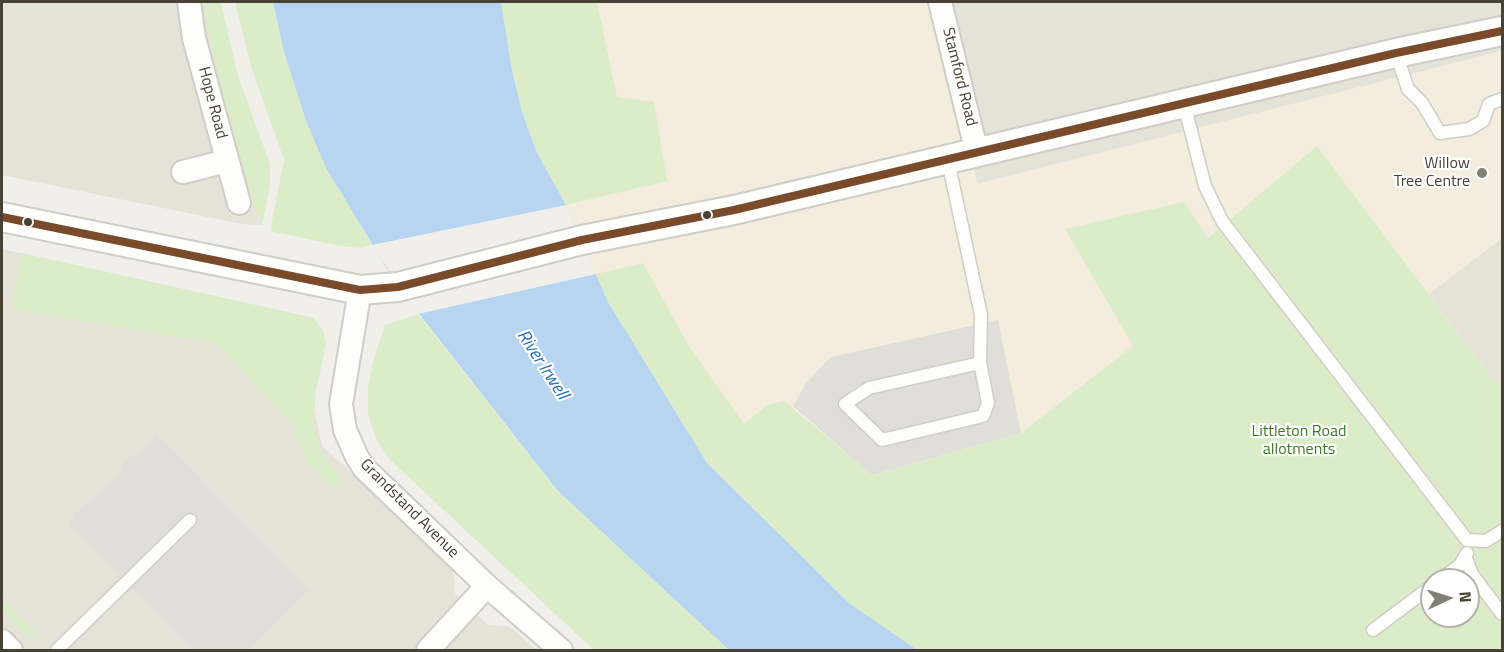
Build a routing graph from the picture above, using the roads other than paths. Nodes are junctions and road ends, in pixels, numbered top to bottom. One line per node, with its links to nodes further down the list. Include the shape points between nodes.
1 (189, 2): 8 (street, Hope Road, via 194,38)
2 (940, 2): 7 (street, Stamford Road)
3 (1503, 31): 4 (street)
4 (1396, 53): 5 (lane, via 1408,89 1422,103 1440,133 1469,129 1483,121 1489,104); 6 (street)
5 (1503, 99)
6 (1184, 104): 7 (street); 17 (lane, via 1205,186 1222,221)
7 (977, 153): 9 (street)
8 (227, 161): 10 (street); 11 (street, Hope Road)
9 (948, 161): 13 (street, via 582,240 398,287); 14 (lane, via 981,315)
10 (183, 172)
11 (239, 203)
12 (2, 217): 13 (street)
13 (360, 290): 20 (street, Grandstand Avenue, via 341,404 349,439 364,468)
14 (980, 363): 14 (lane, via 988,403 983,416 882,440 845,404 869,388)
15 (190, 520): 26 (lane)
16 (1503, 531): 17 (lane, via 1486,541)
17 (1467, 540): 18 (lane)
18 (1466, 558): 19 (lane); 22 (lane, via 1472,574)
19 (1454, 568)
20 (487, 586): 27 (street); 28 (street, Grandstand Avenue)
21 (1420, 595): 23 (lane)
22 (1503, 614)
23 (1373, 630)
24 (2, 641): 25 (street)
25 (11, 651)
26 (57, 651)
27 (428, 651)
28 (561, 651)

